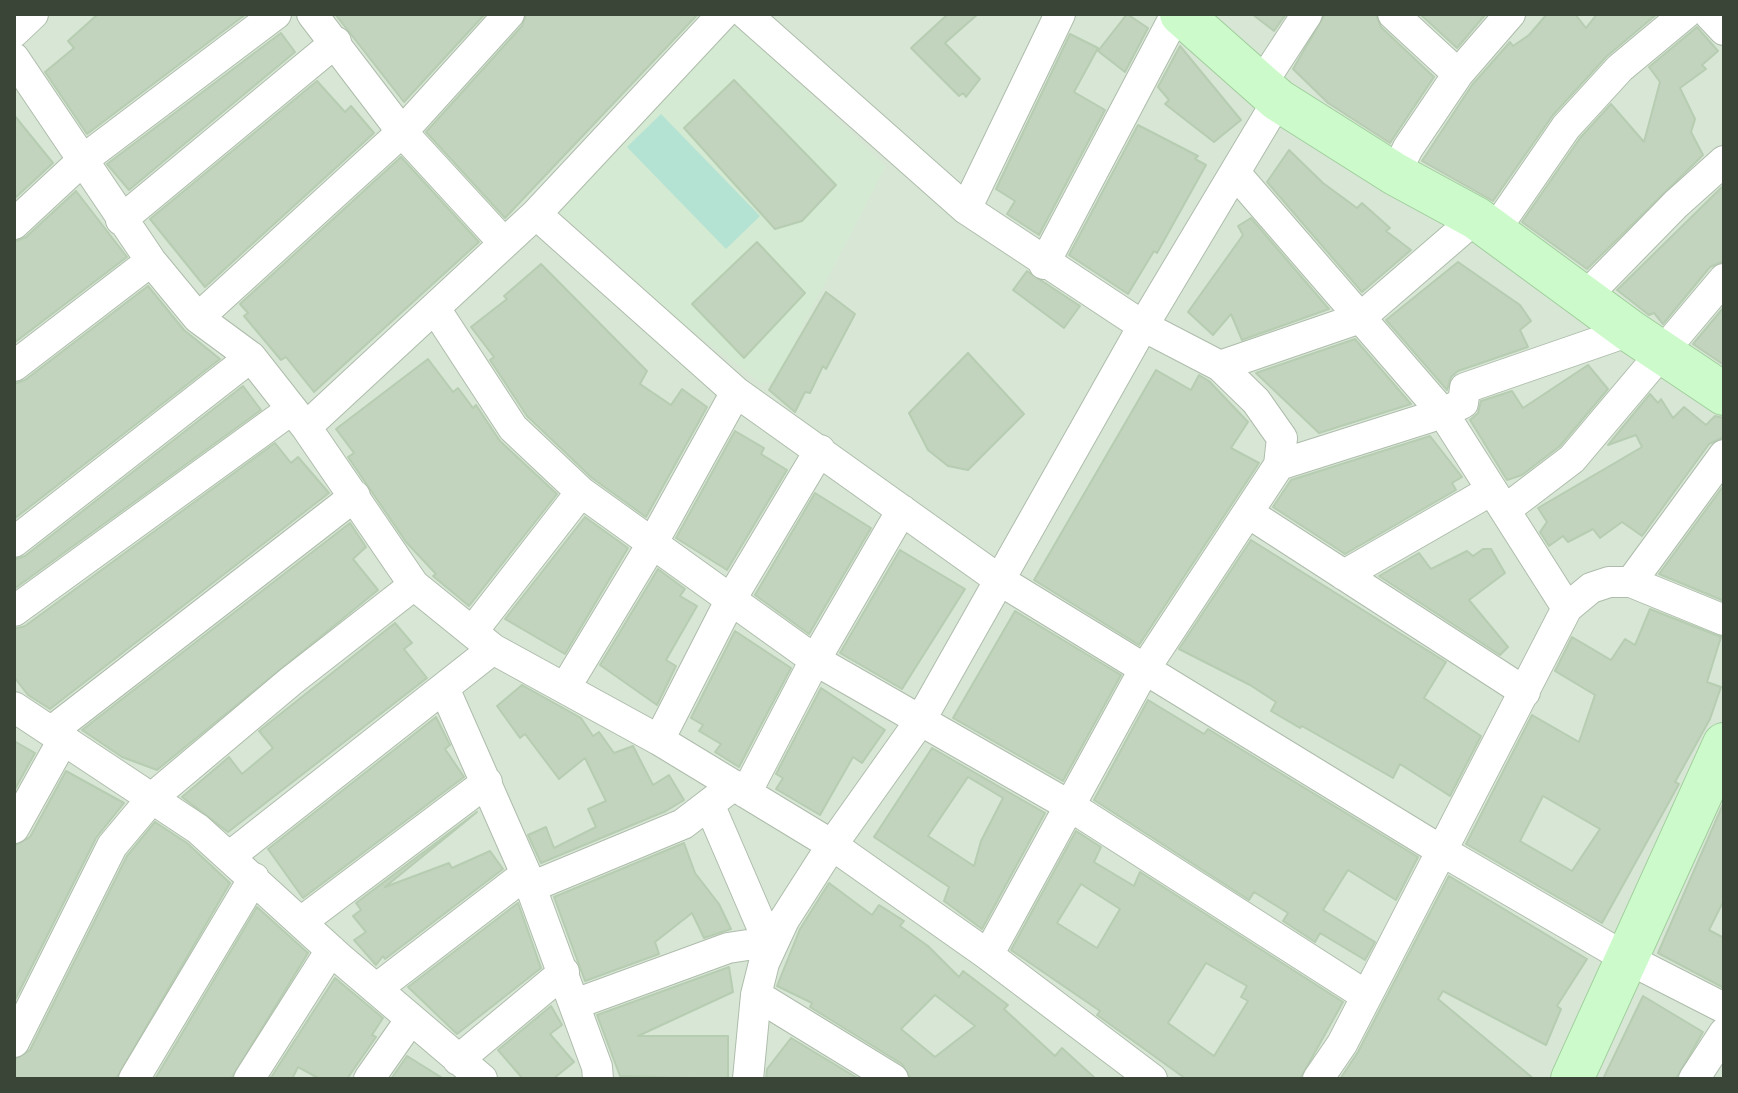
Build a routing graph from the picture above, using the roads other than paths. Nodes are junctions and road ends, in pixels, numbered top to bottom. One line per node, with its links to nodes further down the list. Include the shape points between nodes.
1 (276, 14): 19 (street)
2 (312, 14): 14 (street)
3 (509, 14): 18 (street)
4 (723, 14): 24 (street)
5 (746, 14): 23 (street)
6 (1060, 14): 23 (street)
7 (1178, 14): 17 (main road); 30 (street)
8 (1307, 14): 17 (street)
9 (1393, 14): 16 (street)
10 (1510, 14): 16 (street)
11 (1685, 14): 27 (street, via 1620,68)
12 (1709, 14): 13 (street)
13 (1724, 30)
14 (336, 42): 18 (street); 25 (street)
15 (14, 58): 19 (street)
16 (1458, 74): 22 (street)
17 (1269, 93): 21 (street); 22 (main road)
18 (402, 132): 28 (street); 34 (street)
19 (84, 159): 25 (street); 26 (street)
20 (1724, 161): 32 (street)
21 (1236, 174): 35 (street); 36 (street)
22 (1395, 174): 27 (main road)
23 (966, 209): 30 (street)
24 (536, 214): 28 (street); 41 (street)
25 (121, 220): 29 (street)
26 (14, 224)
27 (1484, 226): 32 (main road); 35 (street)
28 (504, 243): 33 (street)
29 (151, 261): 34 (street); 39 (street)
30 (1044, 264): 36 (street)
31 (1724, 279): 37 (street)
32 (1584, 298): 37 (main road)
33 (436, 310): 44 (street); 48 (street, via 513,428)
34 (198, 318): 38 (street)
35 (1360, 318): 40 (street); 43 (street)
36 (1143, 326): 40 (street); 56 (street)
37 (1646, 341): 42 (main road); 43 (street, via 1465,388 1463,403); 50 (street, via 1606,422 1572,459)
38 (251, 357): 44 (street); 53 (street)
39 (14, 366)
40 (1220, 366): 47 (street, via 1256,401 1282,438)
41 (736, 392): 45 (street); 54 (street)
42 (1724, 394)
43 (1443, 413): 47 (street); 50 (street)
44 (299, 418): 49 (street); 61 (street)
45 (820, 450): 51 (street); 59 (street)
46 (1724, 455): 57 (street)
47 (1279, 465): 52 (street)
48 (581, 492): 54 (street); 63 (street)
49 (355, 496): 58 (street); 71 (street)
50 (1498, 500): 55 (street); 60 (street)
51 (902, 510): 56 (street); 64 (street)
52 (1250, 514): 55 (street); 65 (street)
53 (14, 542)
54 (652, 544): 59 (street); 67 (street)
55 (1344, 575): 68 (street)
56 (1001, 581): 65 (street); 70 (street)
57 (1631, 582): 60 (street, via 1591,588); 62 (street)
58 (414, 585): 63 (street); 76 (street)
59 (731, 599): 64 (street); 72 (street)
60 (1567, 608): 68 (street)
61 (14, 611)
62 (1724, 620)
63 (483, 640): 66 (street); 67 (street)
64 (815, 660): 70 (street); 75 (street)
65 (1144, 670): 78 (street); 81 (street)
66 (444, 688): 74 (street); 82 (street)
67 (565, 688): 72 (street)
68 (1525, 692): 81 (street)
69 (14, 707): 71 (street)
70 (920, 721): 78 (street); 80 (street)
71 (58, 734): 76 (street); 79 (street)
72 (659, 740): 75 (street)
73 (1724, 744): 89 (main road)
74 (487, 782): 84 (street); 85 (street)
75 (740, 789): 77 (street); 80 (street)
76 (153, 797): 82 (street); 98 (street, via 112,846)
77 (709, 804): 84 (street, via 683,824); 86 (street)
78 (1070, 806): 88 (street); 93 (street)
79 (14, 828)
80 (832, 845): 86 (street); 88 (street)
81 (1442, 851): 89 (street); 93 (street)
82 (229, 857): 83 (street)
83 (254, 878): 85 (street); 100 (street)
84 (529, 880): 90 (street); 91 (street)
85 (301, 922): 87 (street)
86 (771, 941): 92 (street); 94 (street, via 728,948)
87 (331, 950): 91 (street); 101 (street)
88 (988, 955): 106 (street)
89 (1628, 959): 95 (street); 108 (main road)
90 (564, 972): 94 (street); 99 (street)
91 (376, 989): 96 (street)
92 (756, 995): 104 (street); 105 (street)
93 (1365, 995): 107 (street)
94 (575, 1004): 103 (street)
95 (1724, 1008)
96 (411, 1019): 99 (street); 102 (street)
97 (1724, 1033): 109 (street)
98 (14, 1042)
99 (469, 1072)
100 (134, 1079)
101 (249, 1079)
102 (369, 1079)
103 (598, 1079)
104 (748, 1079)
105 (893, 1079)
106 (1152, 1079)
107 (1318, 1079)
108 (1572, 1079)
109 (1694, 1079)

